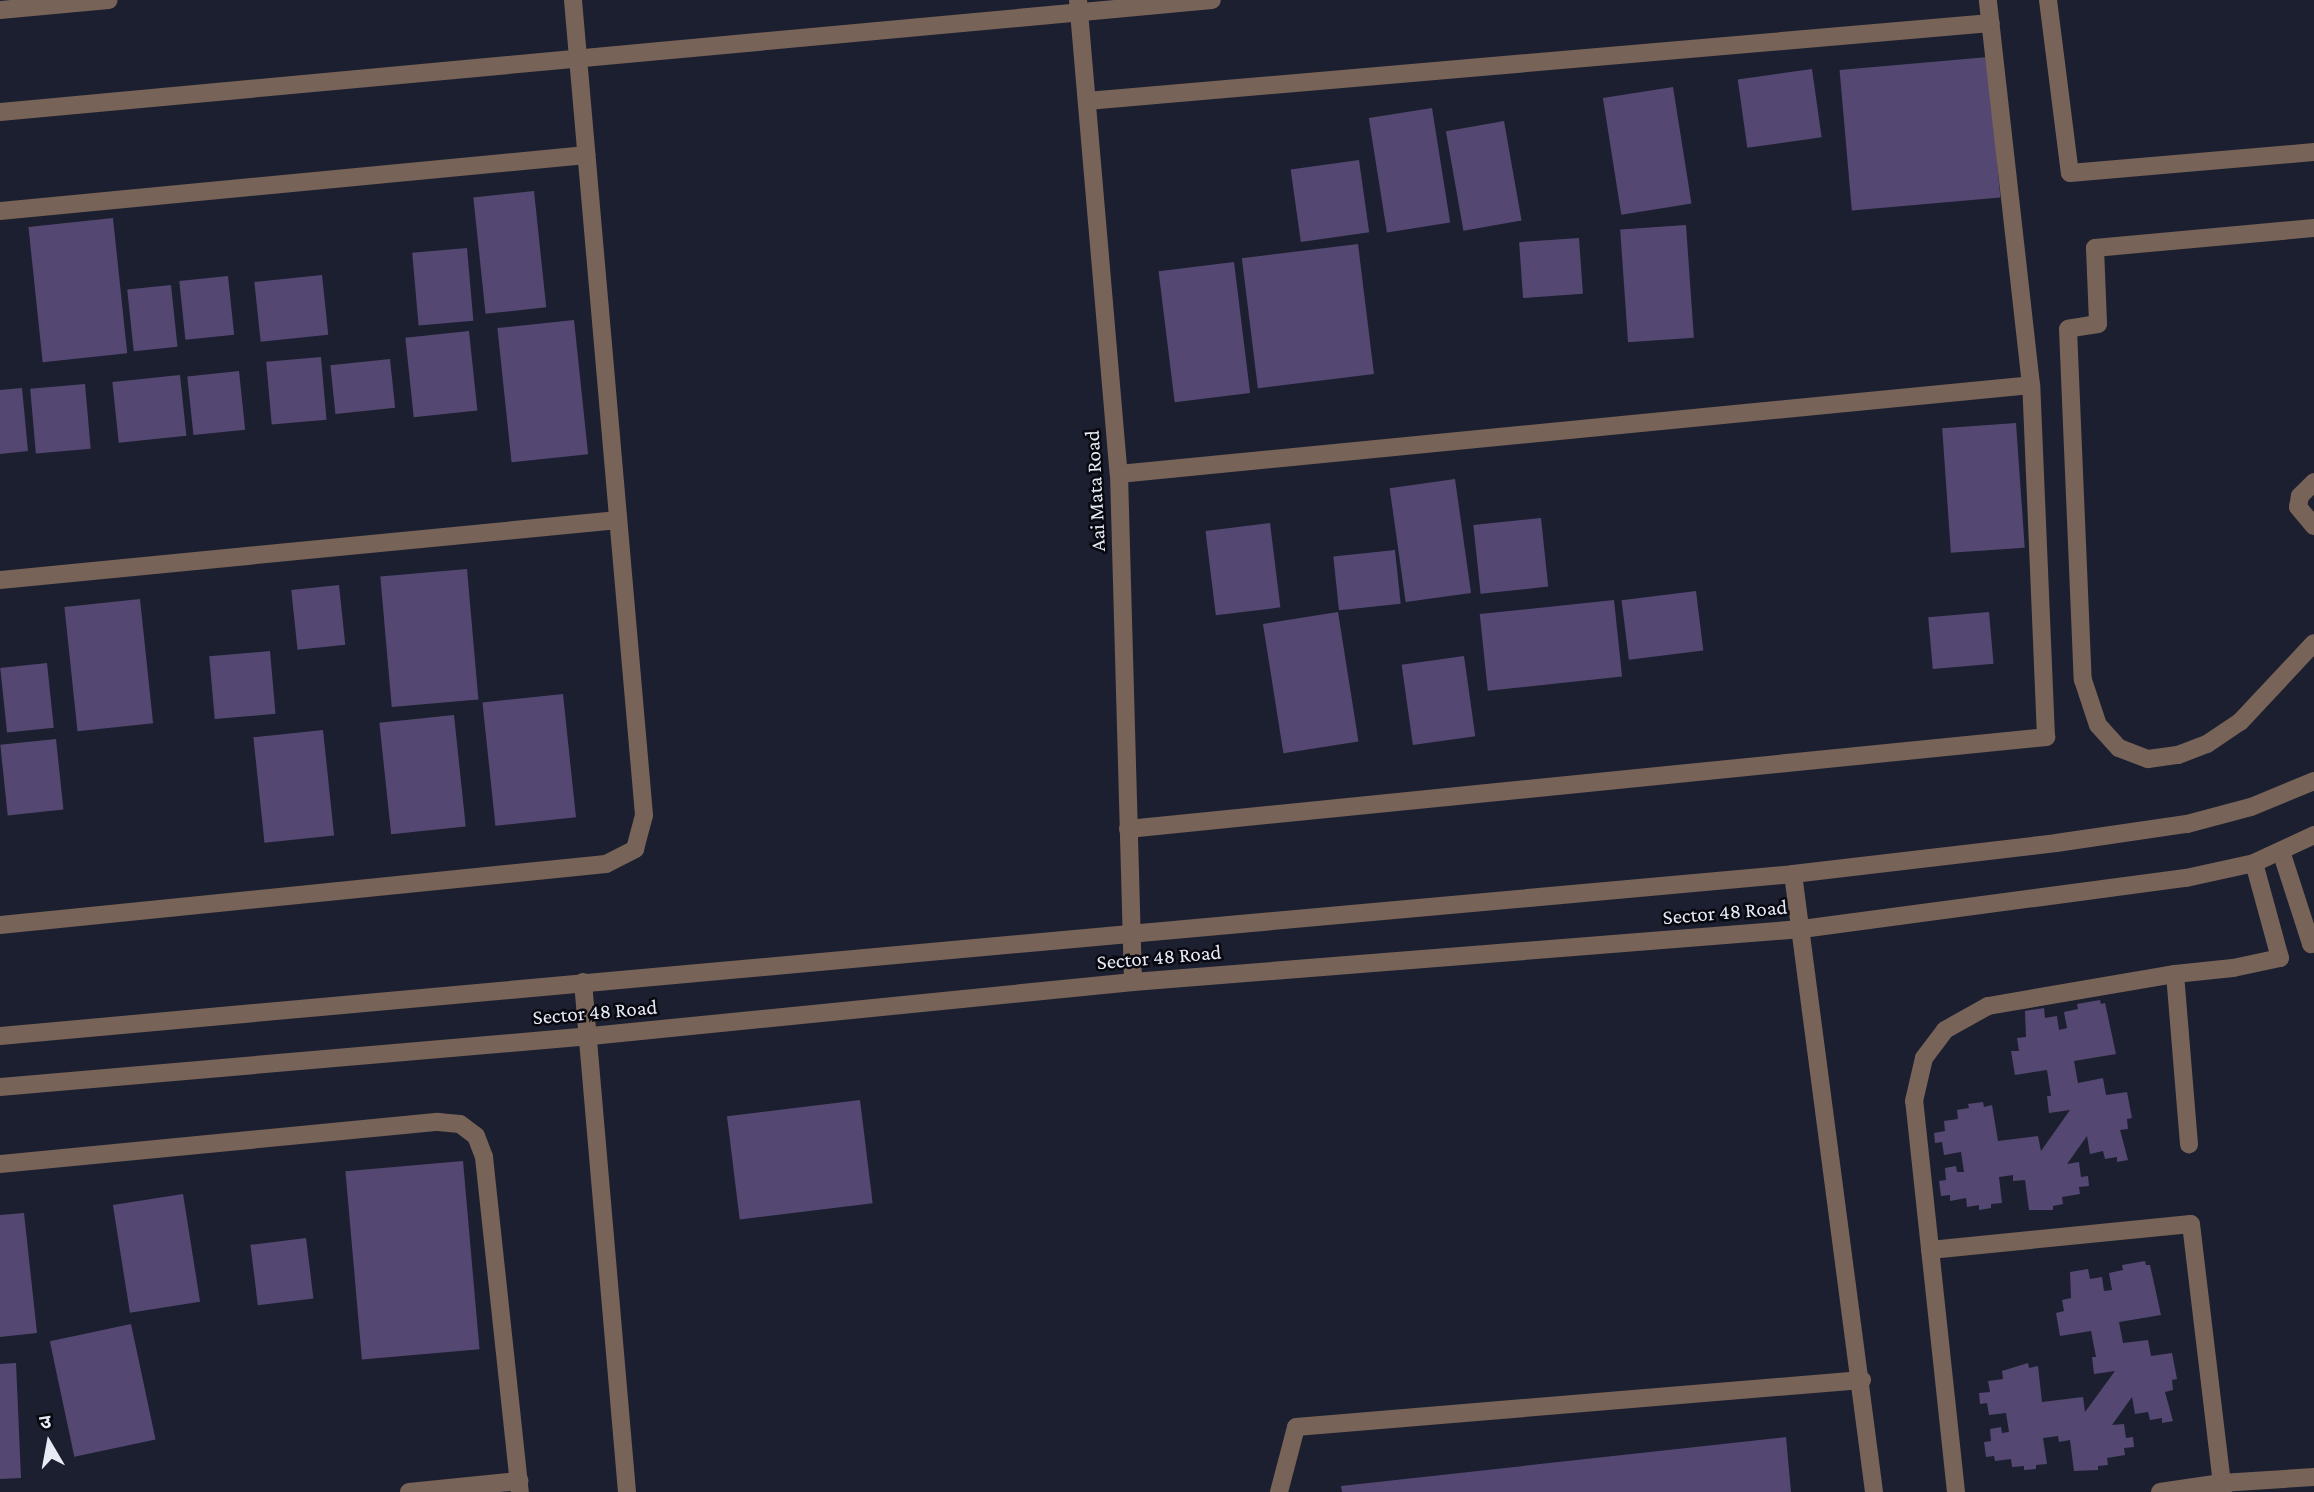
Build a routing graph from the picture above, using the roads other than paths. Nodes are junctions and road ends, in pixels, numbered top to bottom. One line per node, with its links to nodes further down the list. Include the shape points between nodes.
1 (109, 0): 7 (street)
2 (573, 0): 9 (street)
3 (1212, 0): 6 (street)
4 (1989, 0): 8 (street)
5 (2048, 0): 12 (street, via 2070,173)
6 (1078, 6): 9 (street); 10 (street, Aai Mata Road)
7 (0, 10)
8 (1991, 23): 10 (street); 16 (street)
9 (578, 58): 11 (street); 13 (street)
10 (1087, 101): 17 (street, Aai Mata Road)
11 (0, 112)
12 (2314, 152)
13 (586, 155): 14 (street); 19 (street)
14 (0, 211)
15 (2314, 228): 22 (street, via 2095,248 2098,324 2068,329 2083,680 2098,725 2119,748 2148,759 2178,755 2207,744 2239,722)
16 (2031, 385): 17 (street); 24 (street, via 2046,737)
17 (1119, 474): 24 (street, Aai Mata Road)
18 (2314, 482): 20 (street, via 2300,496 2298,507)
19 (618, 520): 21 (street); 29 (street, via 644,815 635,849 606,864)
20 (2314, 526)
21 (0, 580)
22 (2314, 643)
23 (2314, 781): 28 (street, Sector 48 Road, via 2250,807 2187,824)
24 (1128, 829): 31 (street, Aai Mata Road)
25 (2314, 835): 26 (street, Sector 48 Road)
26 (2281, 851): 27 (street, Sector 48 Road); 32 (street)
27 (2254, 863): 30 (street, Sector 48 Road, via 2186,878); 33 (street, via 2280,958)
28 (1793, 874): 30 (street); 31 (street, Sector 48 Road)
29 (0, 925)
30 (1802, 929): 35 (street, Sector 48 Road); 42 (street)
31 (1132, 934): 34 (street, Sector 48 Road); 35 (street, Aai Mata Road)
32 (2314, 943)
33 (2175, 974): 39 (street); 41 (street, via 1988,1006 1945,1030 1924,1058 1914,1101)
34 (583, 982): 36 (street, Sector 48 Road); 37 (street)
35 (1133, 982): 37 (street, Sector 48 Road)
36 (0, 1036)
37 (591, 1036): 38 (street, Sector 48 Road); 47 (street)
38 (0, 1087)
39 (2189, 1143)
40 (0, 1164): 44 (street, via 438,1122 460,1124 476,1136 484,1157)
41 (1930, 1250): 45 (street, via 2191,1224); 50 (street)
42 (1862, 1380): 48 (street, via 1296,1427); 49 (street)
43 (2314, 1478): 45 (street)
44 (519, 1487): 46 (street)
45 (2222, 1488): 51 (street)
46 (409, 1492)
47 (627, 1492)
48 (1279, 1492)
49 (1874, 1492)
50 (1956, 1492)
51 (2160, 1492)

